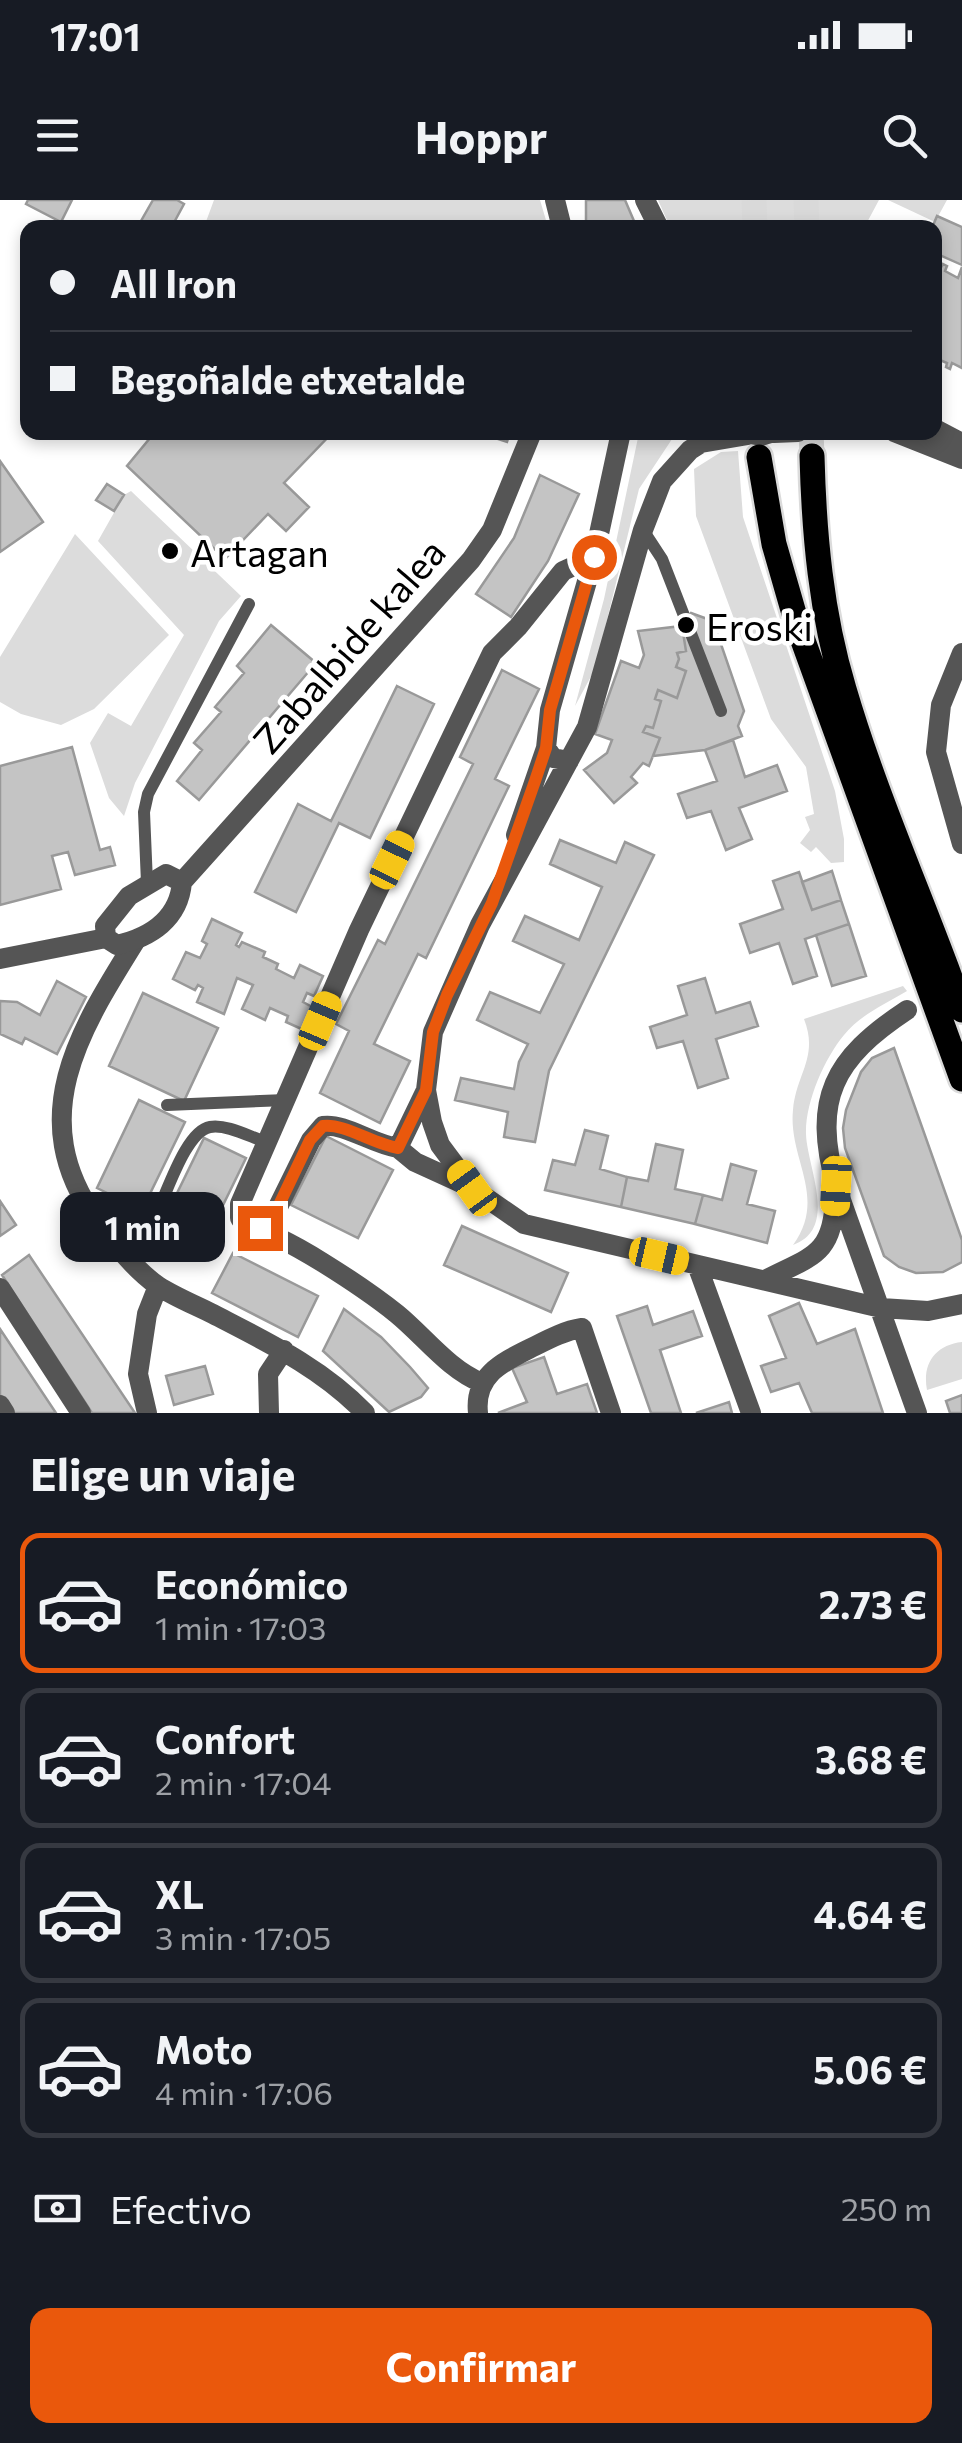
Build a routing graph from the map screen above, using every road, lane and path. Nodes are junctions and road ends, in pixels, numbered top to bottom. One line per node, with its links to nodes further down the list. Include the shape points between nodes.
1 (529, 440): 16 (street, Zabalbide kalea, via 492,530 470,560)
2 (618, 440): 9 (street)
3 (715, 440): 8 (street, via 690,450 662,481)
4 (914, 440): 7 (street)
5 (750, 442): 24 (main road, via 797,624)
6 (812, 456): 22 (main road, via 823,594 844,689)
7 (962, 459)
8 (643, 530): 12 (lane, via 662,558); 14 (street, via 588,727)
9 (594, 557): 13 (street, via 550,710); 26 (street, via 562,571 492,653)
10 (249, 604): 17 (lane, via 148,794)
11 (962, 653): 15 (street, via 941,706 936,752)
12 (721, 711)
13 (546, 748): 14 (street, via 553,758); 18 (street)
14 (569, 761): 18 (street)
15 (962, 844)
16 (182, 882): 17 (street, via 166,874); 20 (street, Zabalbide kalea, via 177,909)
17 (147, 883): 19 (street, via 112,914)
18 (492, 903): 25 (street, via 433,1032)
19 (106, 938): 20 (street, via 117,945); 21 (street)
20 (136, 940): 36 (street, via 70,1064 60,1123 79,1195)
21 (0, 960)
22 (959, 995)
23 (907, 1010): 30 (street, via 874,1032 845,1064 826,1108 826,1150)
24 (962, 1078)
25 (426, 1090): 29 (street); 31 (street, via 440,1145)
26 (286, 1100): 27 (lane); 28 (street)
27 (167, 1105)
28 (266, 1142): 32 (lane, via 224,1128 209,1127 192,1137); 33 (street, via 240,1204 248,1229)
29 (398, 1148): 31 (street); 33 (street, via 323,1126)
30 (836, 1186): 35 (street, via 834,1227 821,1250); 39 (street)
31 (472, 1188): 34 (street, via 524,1224)
32 (159, 1208)
33 (260, 1228): 43 (street, via 395,1313 464,1376)
34 (697, 1265): 35 (street); 52 (street)
35 (765, 1280): 39 (street)
36 (158, 1286): 40 (street); 48 (street, via 138,1374)
37 (0, 1288): 47 (street)
38 (962, 1304): 39 (street, via 928,1311)
39 (881, 1308): 53 (street)
40 (237, 1326): 41 (street); 42 (street)
41 (284, 1350): 42 (street); 49 (street)
42 (271, 1367): 45 (street)
43 (482, 1383): 50 (street); 51 (street, via 496,1365 582,1328)
44 (0, 1406): 46 (street)
45 (273, 1408)
46 (5, 1413)
47 (81, 1413)
48 (146, 1413)
49 (364, 1413)
50 (478, 1413)
51 (611, 1413)
52 (751, 1413)
53 (917, 1413)

